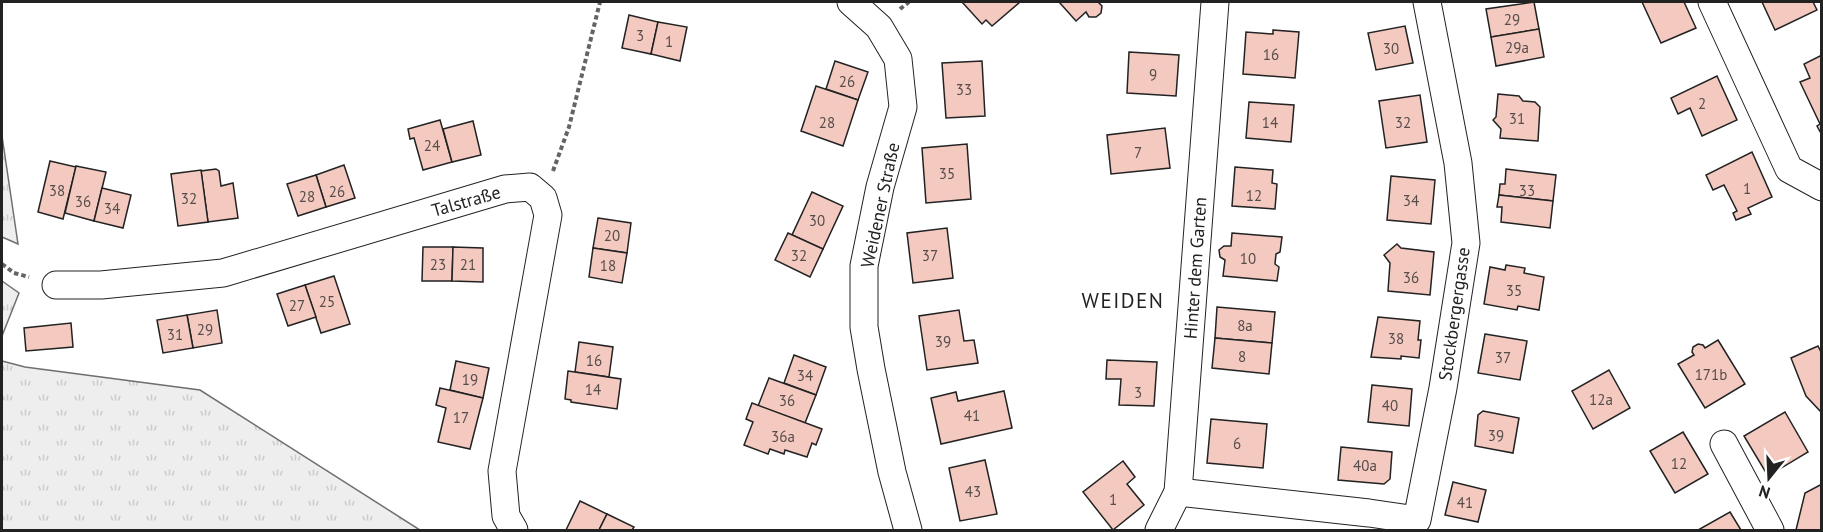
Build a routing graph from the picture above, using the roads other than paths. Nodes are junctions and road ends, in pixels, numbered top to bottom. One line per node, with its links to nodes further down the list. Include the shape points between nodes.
1 (851, 2): 11 (street, Weidener Straße, via 879,27 898,59 903,107 880,187 864,266 864,327 887,452)
2 (1215, 2): 8 (street, Hinter dem Garten)
3 (1427, 2): 9 (street, Stockbergergasse, via 1458,163 1466,243)
4 (1712, 2): 5 (street, via 1790,169)
5 (1821, 187)
6 (56, 285): 10 (street, Talstraße, via 101,285 223,273 505,189 530,187 543,198 548,215 502,471 506,516)
7 (1724, 444): 13 (street)
8 (1178, 492): 9 (street, Stockbergergasse, via 1369,513); 12 (street, Hinter dem Garten)
9 (1416, 525)
10 (514, 531)
11 (908, 531)
12 (1159, 531)
13 (1770, 531)

